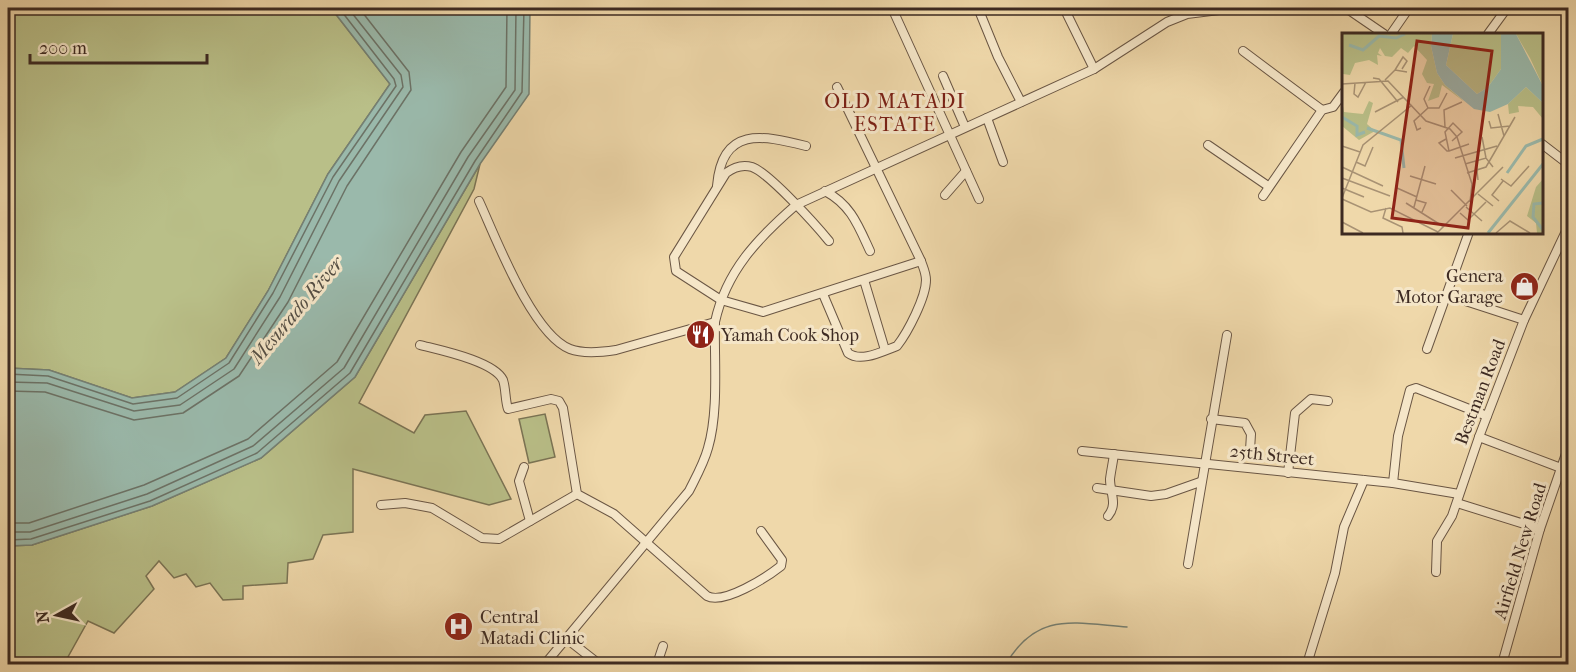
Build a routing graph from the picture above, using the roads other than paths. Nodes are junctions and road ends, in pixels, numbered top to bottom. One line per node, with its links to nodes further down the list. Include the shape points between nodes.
1 (892, 8): 21 (street)
2 (988, 8): 8 (street)
3 (1065, 8): 13 (street)
4 (1235, 8): 13 (street, via 1177,18)
5 (1346, 8): 9 (street)
6 (1409, 8): 10 (street)
7 (1507, 8): 11 (street)
8 (979, 9): 17 (street)
9 (1383, 33)
10 (1392, 33)
11 (1489, 33)
12 (1243, 51): 18 (street)
13 (1094, 69): 17 (street)
14 (943, 76): 20 (street)
15 (837, 87): 27 (street)
16 (1342, 95): 18 (street, via 1333,107)
17 (1021, 102): 19 (street)
18 (1322, 110): 29 (street)
19 (987, 118): 20 (street); 25 (street)
20 (965, 127): 21 (street)
21 (949, 136): 27 (street); 28 (street)
22 (1208, 145): 29 (street)
23 (1543, 145): 26 (street)
24 (806, 146): 30 (street, via 770,137 745,140 723,159)
25 (1003, 162)
26 (1569, 164)
27 (874, 168): 31 (street); 41 (street)
28 (966, 171): 32 (street); 34 (street)
29 (1268, 186): 33 (street)
30 (717, 188): 36 (street, via 732,168 750,166); 45 (street, via 673,262 680,274)
31 (825, 191): 36 (street); 40 (street, via 853,213)
32 (945, 195)
33 (1263, 196)
34 (979, 199)
35 (479, 201): 47 (street, via 538,322 569,349 616,350)
36 (796, 205): 39 (street); 45 (street, via 750,249 729,279)
37 (1569, 227): 46 (street, Bestman Road)
38 (1468, 234): 44 (street)
39 (829, 241)
40 (870, 251)
41 (921, 261): 42 (street); 51 (street, via 926,280 914,318 897,346)
42 (864, 280): 43 (street); 51 (street)
43 (823, 294): 45 (street, via 763,312); 51 (street, via 848,353 857,358)
44 (1447, 295): 46 (street); 50 (street)
45 (721, 300): 47 (street)
46 (1524, 320): 53 (street, Bestman Road)
47 (715, 322): 77 (street, via 709,448 689,491)
48 (1227, 335): 54 (street)
49 (420, 345): 69 (street, via 464,356 496,373 503,381 508,409 558,400 563,408)
50 (1427, 349)
51 (885, 350)
52 (1328, 401): 63 (street, via 1311,399 1295,413)
53 (1487, 416): 55 (street, Bestman Road); 66 (street, via 1416,388 1410,390 1398,436)
54 (1211, 420): 57 (street, via 1245,423 1251,434); 60 (street)
55 (1479, 437): 62 (street); 70 (street, Bestman Road)
56 (1569, 448): 62 (street, Airfield New Road)
57 (1250, 450)
58 (1082, 451): 59 (street, 25th Street)
59 (1114, 454): 60 (street, 25th Street); 68 (street)
60 (1204, 463): 63 (street, 25th Street); 65 (street)
61 (524, 467): 74 (street, via 519,481)
62 (1561, 468): 75 (street, Airfield New Road)
63 (1288, 473): 64 (street, 25th Street)
64 (1364, 480): 66 (street, 25th Street); 85 (street, via 1344,527 1335,573)
65 (1200, 482): 68 (street, via 1166,495); 78 (street)
66 (1393, 483): 70 (street, 25th Street)
67 (1097, 488): 68 (street)
68 (1112, 490): 73 (street, via 1113,510)
69 (577, 494): 74 (street); 77 (street, via 607,509)
70 (1459, 494): 71 (street, Bestman Road)
71 (1457, 502): 75 (street); 79 (street, Bestman Road, via 1437,540)
72 (381, 505): 74 (street, via 405,503 432,508 488,539 503,538)
73 (1108, 516)
74 (530, 521)
75 (1540, 529): 86 (street, Airfield New Road)
76 (761, 531): 77 (street, via 782,560 781,566 737,592 716,598 707,596)
77 (646, 544): 80 (street)
78 (1188, 564)
79 (1436, 572)
80 (567, 639): 82 (street); 83 (street)
81 (663, 646): 84 (street)
82 (545, 664)
83 (599, 664)
84 (657, 664)
85 (1307, 664)
86 (1502, 664)

